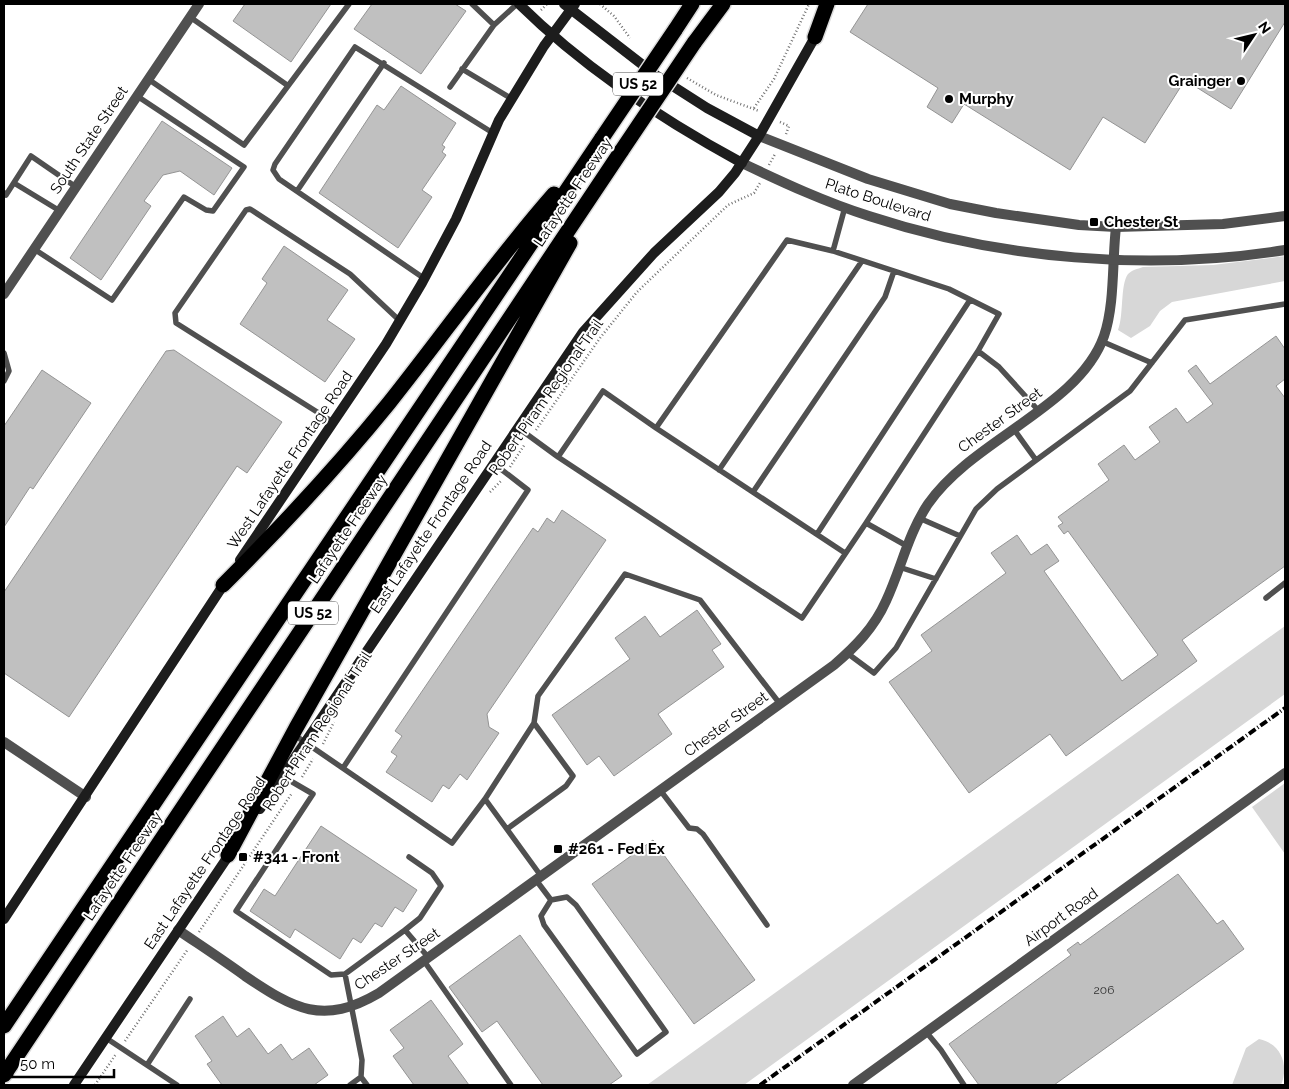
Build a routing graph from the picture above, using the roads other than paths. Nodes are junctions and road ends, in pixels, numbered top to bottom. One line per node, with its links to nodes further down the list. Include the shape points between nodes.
1 (199, 4): 10 (street, South State Street)
2 (349, 4): 17 (lane)
3 (472, 4): 11 (lane)
4 (518, 4): 11 (lane); 12 (main road, Plato Boulevard)
5 (692, 4): 23 (highway, Lafayette Freeway / US 52, bridge)
6 (723, 4): 24 (highway, Lafayette Freeway / US 52, bridge)
7 (827, 4): 13 (highway)
8 (833, 4): 13 (street, East Lafayette Frontage Road)
9 (570, 6): 12 (main road, West Lafayette Frontage Road); 22 (main road, Plato Boulevard, via 657,76)
10 (190, 17): 16 (street, South State Street); 17 (lane)
11 (494, 25): 15 (lane)
12 (552, 35): 20 (main road, West Lafayette Frontage Road); 25 (main road, Plato Boulevard, via 662,118)
13 (815, 37): 22 (main road, East Lafayette Frontage Road)
14 (384, 63): 21 (lane); 28 (lane); 28 (lane, via 356,47 274,164 275,175)
15 (462, 69): 18 (lane); 20 (lane)
16 (148, 79): 17 (lane, via 244,145); 19 (street, South State Street)
17 (287, 85)
18 (450, 87)
19 (137, 96): 27 (street, South State Street); 34 (lane, via 244,166 213,211 184,197 112,300)
20 (512, 99): 21 (main road, West Lafayette Frontage Road)
21 (493, 133): 40 (main road, West Lafayette Frontage Road, via 456,219)
22 (759, 136): 25 (main road, East Lafayette Frontage Road); 33 (street, Plato Boulevard, via 838,169 950,204 1042,220)
23 (593, 150): 69 (highway, via 526,228 382,411 289,519); 95 (highway, Lafayette Freeway / US 52)
24 (613, 163): 74 (highway); 99 (highway, Lafayette Freeway / US 52)
25 (742, 163): 30 (street, Plato Boulevard); 52 (main road, East Lafayette Frontage Road, via 719,192 654,253 582,332)
26 (14, 183): 27 (lane, via 31,156); 29 (lane, via 6,195); 31 (lane)
27 (76, 187): 31 (street, South State Street)
28 (296, 191): 40 (lane)
29 (4, 193)
30 (845, 207): 36 (lane); 37 (street, Plato Boulevard, via 978,244)
31 (60, 211): 34 (street, South State Street)
32 (1285, 216): 33 (street, Plato Boulevard, via 1223,224)
33 (1116, 227): 37 (street, Chester Street)
34 (34, 249): 41 (street, South State Street)
35 (1285, 250): 37 (street, Plato Boulevard, via 1214,257)
36 (833, 251): 38 (lane); 53 (lane, via 787,240)
37 (1112, 259): 45 (street, Chester Street, via 1108,319)
38 (862, 261): 39 (lane); 58 (lane)
39 (894, 272): 42 (lane); 59 (lane, via 885,297)
40 (425, 279): 44 (main road, West Lafayette Frontage Road)
41 (4, 294)
42 (970, 300): 46 (lane, via 999,314); 62 (lane)
43 (1285, 304): 48 (lane, via 1185,320)
44 (400, 321): 51 (main road, West Lafayette Frontage Road); 51 (lane, via 350,274 250,208 175,313 176,322)
45 (1101, 341): 48 (lane); 50 (street, Chester Street, via 1078,378)
46 (978, 352): 50 (lane, via 999,367); 61 (lane)
47 (4, 353): 49 (lane, via 9,371)
48 (1152, 363): 56 (lane, via 1130,391)
49 (4, 381)
50 (1038, 410): 54 (street, Chester Street)
51 (333, 422): 69 (main road, West Lafayette Frontage Road)
52 (517, 427): 55 (lane); 57 (main road, East Lafayette Frontage Road)
53 (656, 428): 55 (lane, via 603,391); 58 (lane)
54 (1013, 428): 56 (lane); 60 (street, Chester Street, via 955,472)
55 (558, 458): 65 (lane, via 802,618)
56 (1036, 460): 63 (lane, via 976,509)
57 (493, 462): 74 (main road, East Lafayette Frontage Road); 76 (lane, via 528,490)
58 (719, 470): 59 (lane)
59 (753, 492): 62 (lane)
60 (919, 518): 63 (lane); 64 (street, Chester Street)
61 (866, 523): 64 (lane); 65 (lane)
62 (817, 534): 65 (lane)
63 (960, 536): 67 (lane)
64 (907, 546): 66 (street, Chester Street)
65 (845, 553)
66 (899, 567): 67 (lane); 71 (street, Chester Street, via 878,616 866,635)
67 (936, 579): 71 (lane, via 896,648 874,674)
68 (1285, 583): 70 (lane)
69 (223, 585): 80 (main road, West Lafayette Frontage Road)
70 (1266, 598)
71 (847, 653): 72 (street, Chester Street)
72 (780, 704): 73 (lane, via 700,600 624,574 538,696); 79 (street, Chester Street)
73 (534, 723): 81 (lane); 82 (lane, via 572,776 566,786)
74 (299, 738): 76 (lane); 78 (main road, East Lafayette Frontage Road); 83 (highway)
75 (4, 742): 80 (street)
76 (343, 768): 81 (lane, via 452,843)
77 (1285, 772): 96 (street, Airport Road)
78 (282, 776): 83 (main road, East Lafayette Frontage Road); 92 (lane, via 313,794 236,911 330,975)
79 (660, 790): 85 (street, Chester Street); 88 (lane, via 689,828 703,834)
80 (86, 797): 87 (main road, West Lafayette Frontage Road)
81 (485, 799): 82 (lane)
82 (507, 829): 85 (lane)
83 (228, 855): 89 (main road, East Lafayette Frontage Road)
84 (409, 857): 90 (lane, via 432,873 441,886 420,918)
85 (539, 878): 86 (lane); 91 (street, Chester Street)
86 (552, 900): 86 (lane, via 541,916 544,925 637,1054 666,1032 576,905 567,897)
87 (4, 919)
88 (768, 925)
89 (178, 930): 94 (street, Chester Street, via 284,1002 307,1009); 97 (main road, East Lafayette Frontage Road)
90 (406, 930): 91 (lane); 92 (lane)
91 (426, 959): 94 (street, Chester Street, via 380,993); 105 (lane)
92 (345, 974): 94 (lane)
93 (190, 999): 98 (lane)
94 (351, 1007): 100 (lane, via 362,1060)
95 (4, 1026)
96 (927, 1033): 106 (street, Airport Road); 107 (lane)
97 (106, 1038): 98 (lane); 101 (main road, East Lafayette Frontage Road)
98 (147, 1065): 102 (lane)
99 (4, 1075)
100 (361, 1077): 103 (lane); 104 (lane)
101 (74, 1085)
102 (177, 1085)
103 (350, 1085)
104 (366, 1085)
105 (511, 1085)
106 (853, 1085)
107 (964, 1085)

